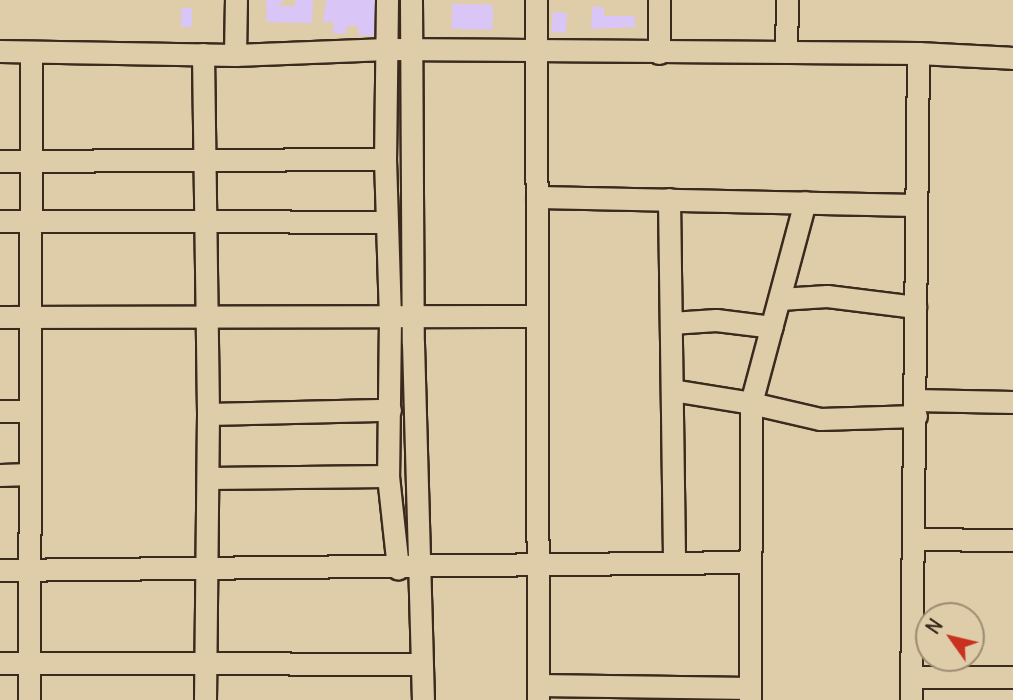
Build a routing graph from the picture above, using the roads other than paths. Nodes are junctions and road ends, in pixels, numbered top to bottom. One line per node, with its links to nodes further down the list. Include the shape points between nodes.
1 (236, 0): 16 (street)
2 (387, 0): 7 (street)
3 (411, 0): 9 (street)
4 (536, 0): 11 (street)
5 (659, 0): 13 (street)
6 (787, 0): 12 (street)
7 (387, 49): 9 (street); 16 (street); 18 (street)
8 (0, 51): 10 (street)
9 (411, 51): 11 (street); 32 (street)
10 (31, 52): 15 (street); 19 (street)
11 (536, 52): 13 (street); 22 (street)
12 (786, 52): 13 (street); 14 (street)
13 (659, 53)
14 (918, 53): 17 (street); 25 (street)
15 (203, 54): 16 (street); 20 (street)
16 (235, 55)
17 (1013, 58)
18 (385, 159): 20 (street); 28 (street)
19 (31, 160): 20 (street); 21 (street); 27 (street)
20 (204, 160): 29 (street)
21 (0, 161)
22 (537, 197): 23 (street); 33 (street)
23 (669, 200): 24 (street); 38 (street)
24 (805, 202): 25 (street); 30 (street)
25 (916, 205): 31 (street)
26 (0, 221): 27 (street)
27 (31, 221): 29 (street); 35 (street)
28 (385, 222): 29 (street); 37 (street)
29 (207, 224): 36 (street)
30 (780, 299): 31 (street, via 808,295); 39 (street)
31 (915, 307): 43 (street)
32 (413, 316): 33 (street); 37 (street); 58 (street)
33 (537, 316): 56 (street)
34 (0, 317): 35 (street)
35 (30, 317): 36 (street); 46 (street)
36 (206, 317): 37 (street); 47 (street)
37 (390, 318): 44 (street)
38 (671, 323): 39 (street, via 716,320); 40 (street)
39 (772, 327): 42 (street)
40 (672, 390): 42 (street); 55 (street)
41 (1013, 402): 43 (street)
42 (751, 403): 43 (street, via 820,419); 54 (street)
43 (915, 408): 52 (street)
44 (390, 410): 47 (street); 50 (street)
45 (0, 411): 46 (street)
46 (30, 411): 48 (street)
47 (208, 414): 51 (street)
48 (30, 474): 49 (street); 60 (street)
49 (0, 475)
50 (388, 476): 51 (street); 58 (street)
51 (208, 478): 57 (street)
52 (913, 539): 53 (street); 65 (street)
53 (1013, 540)
54 (750, 562): 55 (street); 68 (street)
55 (674, 563): 56 (street)
56 (538, 564): 58 (street); 67 (street)
57 (206, 568): 58 (street); 60 (street); 61 (street)
58 (409, 568): 64 (street)
59 (0, 570): 60 (street)
60 (29, 570): 63 (street)
61 (205, 662): 63 (street); 64 (street); 70 (street)
62 (0, 663): 63 (street)
63 (29, 663): 69 (street)
64 (421, 664): 71 (street)
65 (911, 677): 66 (street); 72 (street)
66 (1013, 677)
67 (538, 693): 68 (street)
68 (750, 694)
69 (29, 700)
70 (205, 700)
71 (423, 700)
72 (911, 700)

